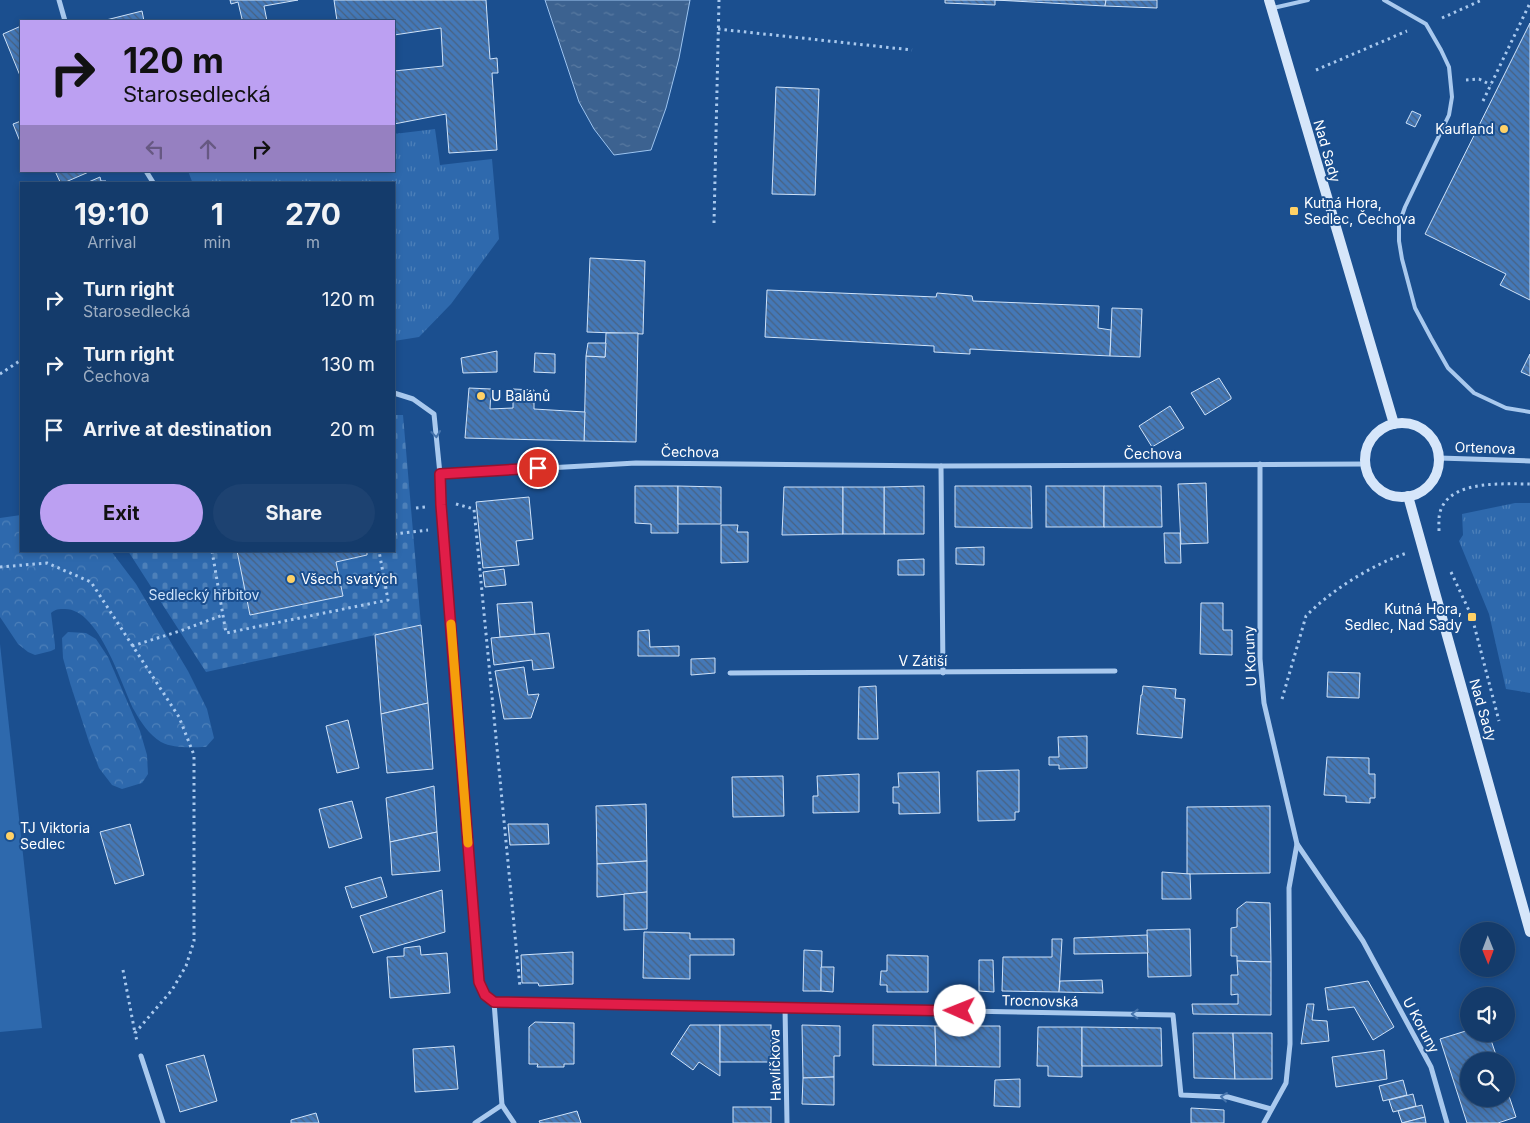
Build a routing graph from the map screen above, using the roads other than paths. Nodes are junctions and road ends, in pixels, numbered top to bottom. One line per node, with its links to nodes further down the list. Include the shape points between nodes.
1 (59, 0): 5 (street)
2 (1308, 0): 4 (lane)
3 (1384, 0): 7 (lane, via 1426,24 1442,50 1450,74 1452,97 1449,115 1399,224 1402,259 1415,308 1448,368 1474,393 1506,408)
4 (1270, 4): 8 (street, Nad Sady)
5 (65, 20)
6 (395, 393): 14 (street, one-way to 14, via 413,398 434,414)
7 (1530, 412)
8 (1394, 424): 9 (street, via 1410,424 1424,430 1437,447); 12 (street, via 1372,439)
9 (1439, 458): 10 (street, Ortenova); 15 (street, via 1438,469 1428,487)
10 (1530, 461)
11 (1260, 464): 12 (street, Čechova); 13 (street, Čechova); 19 (street, U Koruny, via 1260,659 1266,711)
12 (1365, 464): 15 (street, via 1375,485 1396,496)
13 (941, 466): 14 (street, Čechova, via 636,463); 17 (street)
14 (440, 474): 21 (street, via 479,982 485,995)
15 (1408, 496): 20 (street, Nad Sady)
16 (1115, 671): 17 (street, V Zátiší)
17 (943, 672): 18 (street, V Zátiší)
18 (730, 673)
19 (1297, 844): 25 (street, U Koruny, via 1289,888 1290,1044 1286,1083); 31 (street, U Koruny, via 1363,941 1418,1042 1431,1068)
20 (1530, 932)
21 (494, 1002): 22 (street, Trocnovská); 24 (street)
22 (786, 1007): 25 (street, Trocnovská, one-way to 22, via 1228,1097 1181,1095 1173,1015); 29 (street, Havlíčkova)
23 (141, 1056): 26 (street)
24 (502, 1105): 27 (street); 28 (street)
25 (1272, 1109): 30 (street, U Koruny)
26 (163, 1123)
27 (475, 1123)
28 (514, 1123)
29 (788, 1123)
30 (1264, 1123)
31 (1446, 1123)

